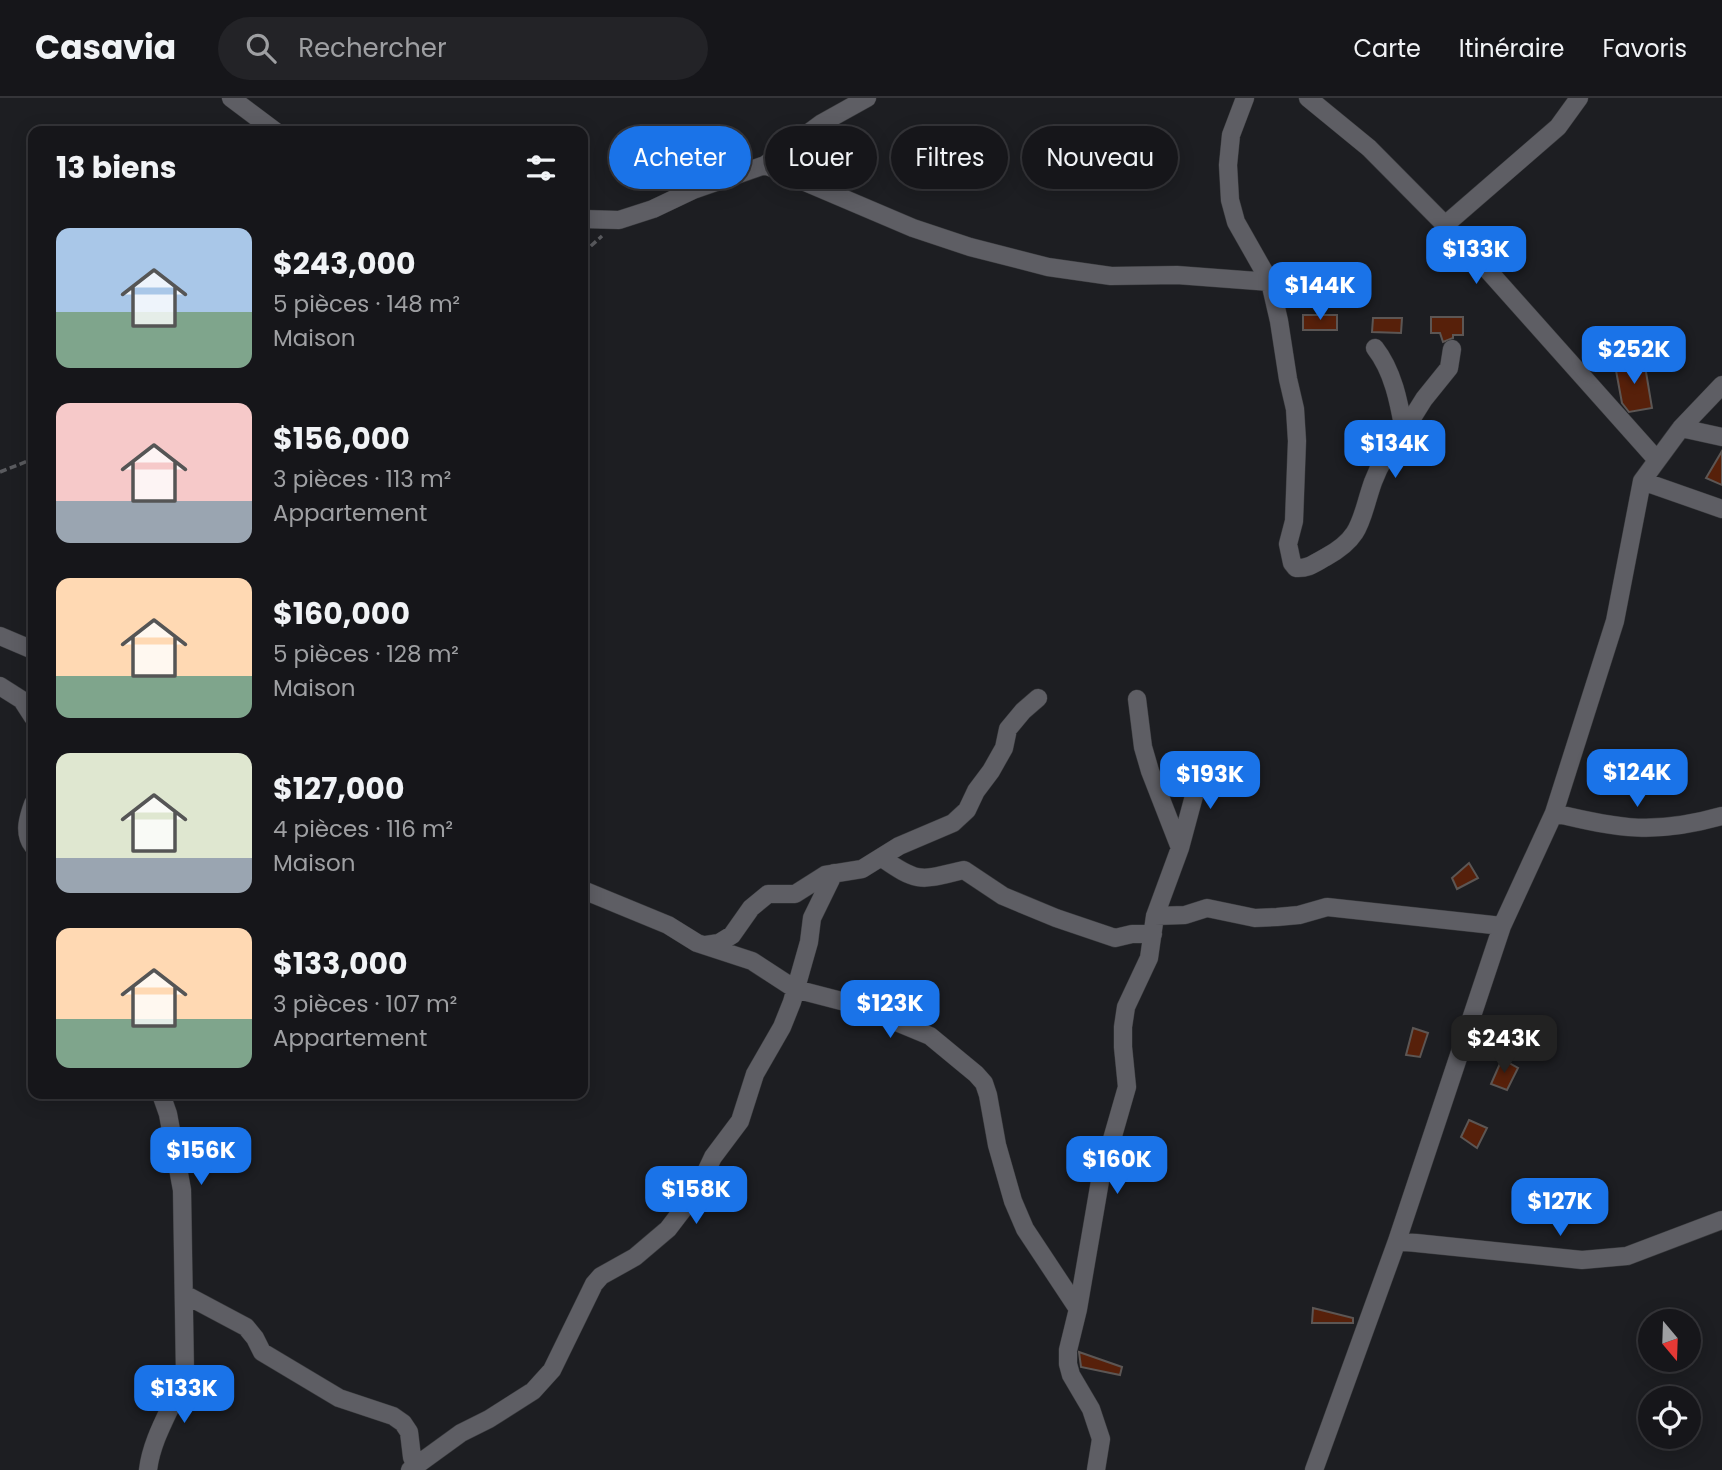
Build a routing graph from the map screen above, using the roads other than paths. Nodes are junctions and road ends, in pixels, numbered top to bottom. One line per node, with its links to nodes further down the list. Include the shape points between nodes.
1 (231, 98): 6 (street)
2 (867, 98): 7 (street)
3 (1245, 98): 12 (street, via 1231,135 1230,200 1236,222)
4 (1308, 98): 11 (street, via 1369,148)
5 (1579, 98): 11 (street, via 1558,127)
6 (268, 126)
7 (818, 126)
8 (765, 165): 10 (street, via 619,220)
9 (821, 189): 12 (street, via 913,228 1048,267 1111,276)
10 (588, 219)
11 (1445, 225): 19 (street)
12 (1270, 282): 17 (street, via 1295,409 1294,521 1288,544 1296,568 1340,550 1353,537 1374,480)
13 (1375, 348): 17 (street, via 1395,388)
14 (1452, 349): 17 (street, via 1449,368)
15 (1722, 386): 16 (street)
16 (1681, 428): 18 (street); 19 (street)
17 (1404, 431)
18 (1722, 438)
19 (1657, 460): 20 (street)
20 (1642, 481): 21 (street); 29 (street, via 1615,621)
21 (1722, 509)
22 (0, 636): 23 (street)
23 (28, 648)
24 (0, 685): 27 (street)
25 (1038, 698): 32 (street, via 1008,729 1004,748 967,810 953,822)
26 (1137, 699): 31 (street, via 1143,747)
27 (28, 709)
28 (1208, 763): 31 (street, via 1198,781)
29 (1554, 813): 30 (street, via 1638,829 1662,829); 36 (street)
30 (1722, 816)
31 (1180, 848): 35 (street)
32 (882, 858): 33 (street, via 862,869); 35 (street, via 905,874 921,878 964,870 1003,896 1115,938)
33 (834, 873): 37 (street, via 795,894 768,894 751,908 732,935); 38 (street, via 812,918)
34 (588, 892): 37 (street)
35 (1154, 925): 36 (street, via 1207,908 1255,918 1299,915 1327,907); 43 (street, via 1149,958 1126,1007 1127,1087 1100,1181)
36 (1502, 926): 41 (street)
37 (706, 945): 38 (street, via 752,961)
38 (795, 989): 43 (street, via 853,1004 930,1036 984,1083 1013,1201 1041,1255); 44 (street, via 782,1027 755,1074 740,1121 680,1214 644,1250 594,1284 552,1370 533,1391 461,1433)
39 (163, 1099): 42 (street, via 181,1190)
40 (1722, 1220): 41 (street, via 1627,1256 1582,1260)
41 (1397, 1241): 47 (street)
42 (184, 1294): 44 (street, via 246,1328 262,1352 339,1398 403,1423 409,1432); 45 (street, via 185,1374 160,1427)
43 (1078, 1309): 46 (street, via 1068,1364 1101,1439)
44 (414, 1469)
45 (148, 1470)
46 (1096, 1470)
47 (1314, 1470)

